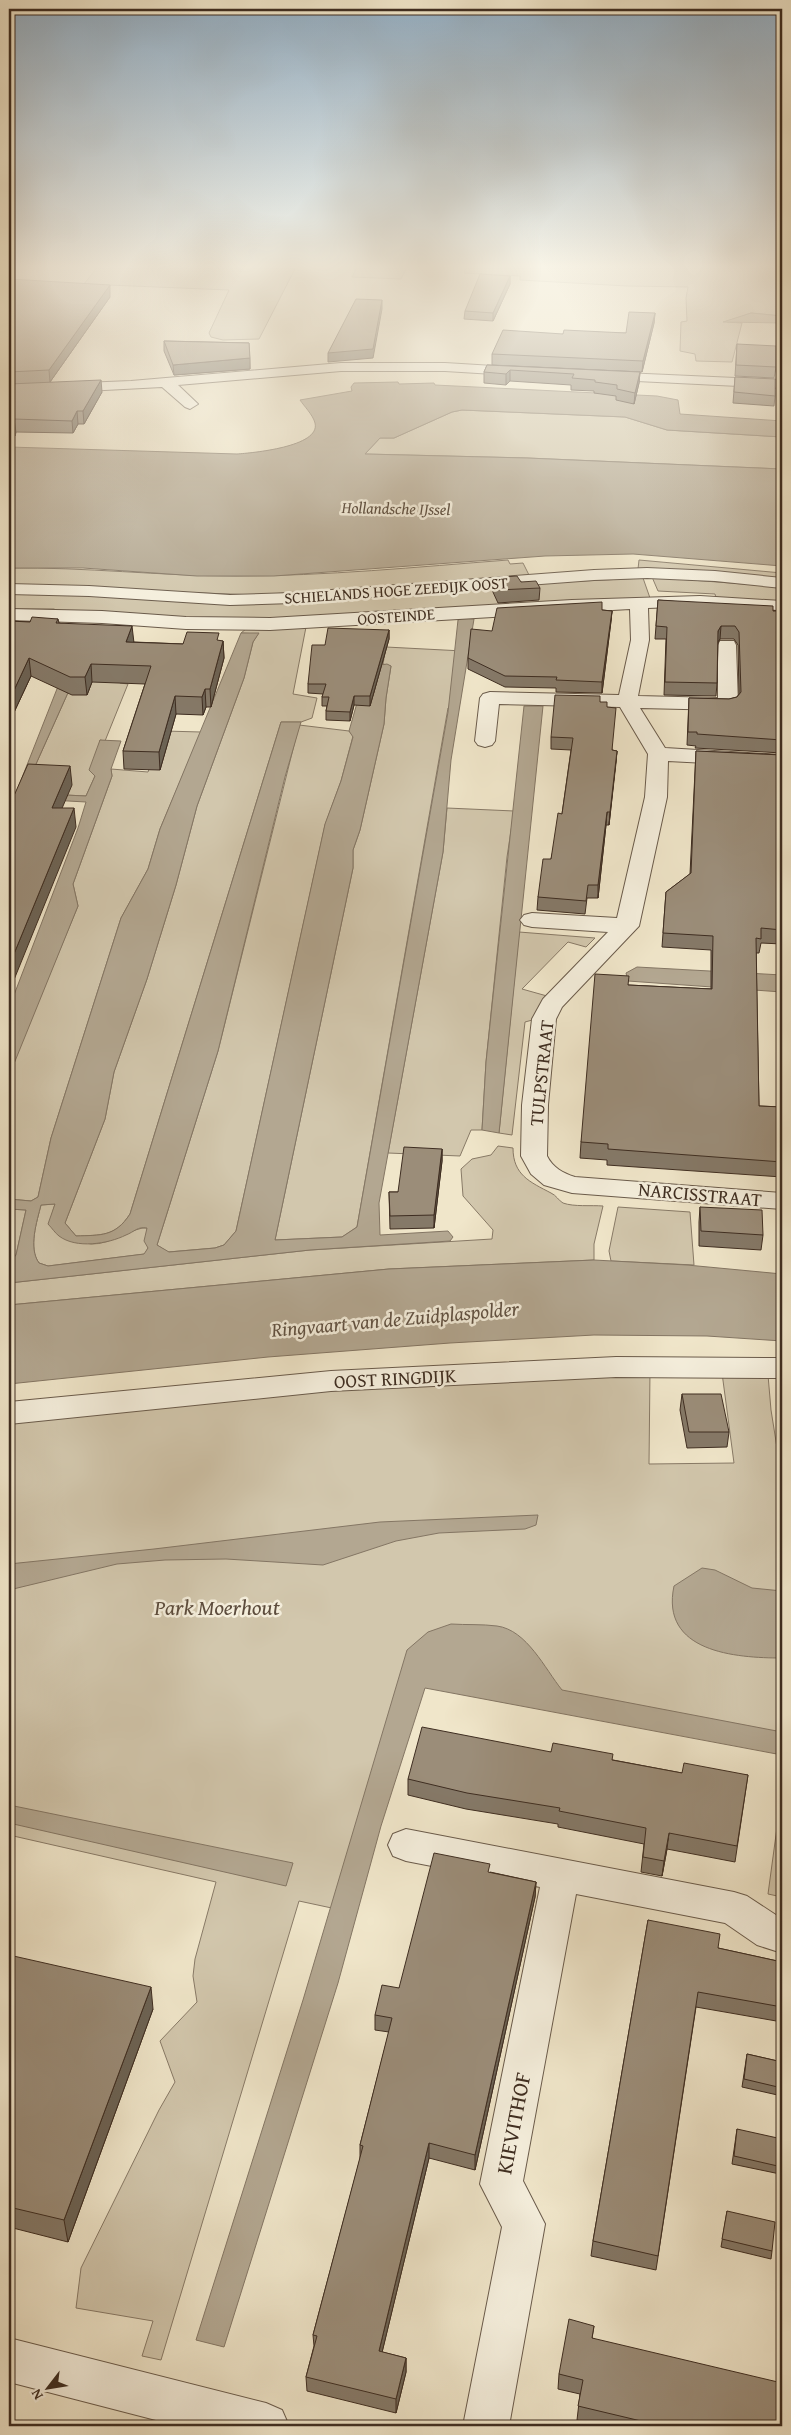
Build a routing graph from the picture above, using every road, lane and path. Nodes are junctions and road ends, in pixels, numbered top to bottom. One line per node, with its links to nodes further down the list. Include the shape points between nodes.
1 (214, 379): 3 (street)
2 (667, 379): 4 (street)
3 (167, 383): 5 (street); 6 (street)
4 (782, 384)
5 (9, 391)
6 (190, 404)
7 (782, 583): 8 (street, SCHIELANDS HOGE ZEEDIJK OOST, via 647,573 230,600 89,590)
8 (9, 589)
9 (639, 604): 10 (street, OOSTEINDE, via 700,601); 11 (street, OOSTEINDE, via 572,605 270,624); 13 (street, via 640,640)
10 (782, 606)
11 (9, 615)
12 (727, 645): 13 (street, via 728,704)
13 (627, 702): 14 (street, via 490,698); 15 (street)
14 (485, 741)
15 (658, 754): 16 (street); 18 (street, via 656,797)
16 (782, 761)
17 (532, 920): 18 (street)
18 (627, 926): 19 (street, TULPSTRAAT, via 552,1004 544,1019 535,1105 534,1156 540,1168 554,1179 572,1184)
19 (618, 1188): 20 (street, NARCISSTRAAT)
20 (782, 1201)
21 (782, 1368): 22 (street, OOST RINGDIJK, via 616,1367 331,1381)
22 (9, 1413)
23 (406, 1846): 24 (street)
24 (561, 1874): 25 (street, via 734,1908 771,1933); 28 (street, KIEVITHOF, via 501,2184 524,2224)
25 (782, 1936)
26 (9, 2360): 27 (street)
27 (266, 2426)
28 (486, 2426)

